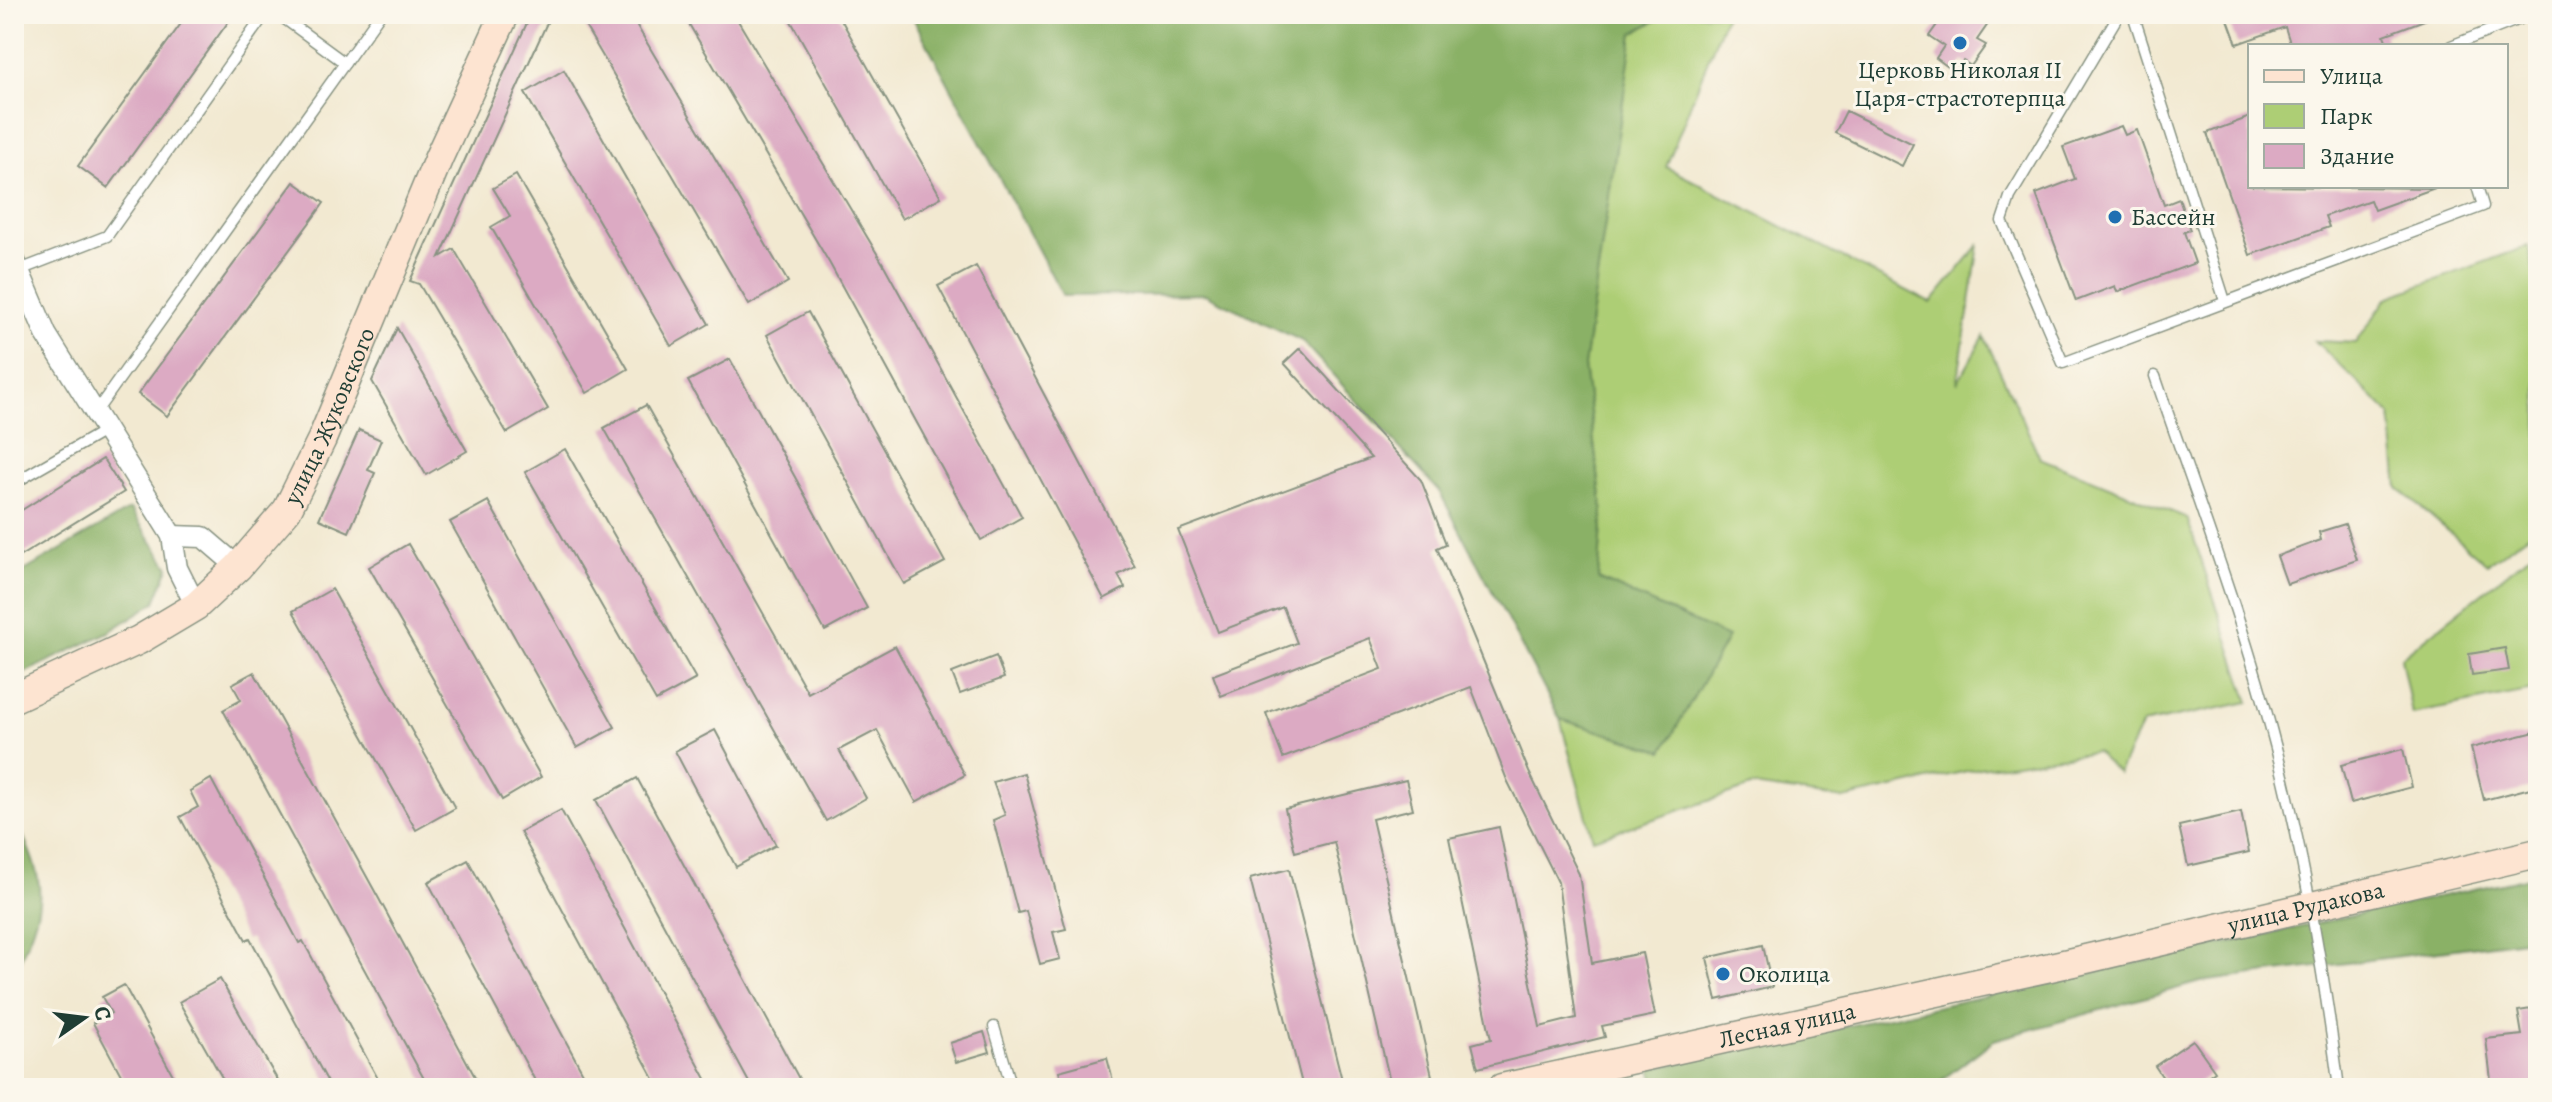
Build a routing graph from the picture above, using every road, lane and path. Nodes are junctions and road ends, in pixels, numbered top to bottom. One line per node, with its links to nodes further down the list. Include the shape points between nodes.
1 (265, 14): 11 (lane, via 107,236)
2 (278, 14): 9 (lane)
3 (380, 14): 9 (lane)
4 (505, 14): 17 (main road, улица Жуковского, via 304,478 287,510)
5 (2119, 14): 12 (lane, via 2010,197 2002,221 2063,363)
6 (2133, 14): 12 (lane)
7 (2532, 14): 8 (lane)
8 (2456, 44)
9 (345, 63): 14 (lane)
10 (2478, 188): 12 (lane, via 2483,206)
11 (16, 265): 14 (street, via 46,334)
12 (2225, 301)
13 (2155, 376): 21 (lane, via 2249,651)
14 (101, 422): 15 (lane); 16 (street)
15 (14, 483)
16 (172, 536): 17 (street, via 203,537); 18 (street, via 177,568)
17 (238, 567): 18 (main road, улица Жуковского)
18 (196, 606): 19 (main road, улица Жуковского, via 139,640)
19 (14, 698)
20 (2538, 853): 21 (main road, улица Рудакова)
21 (2311, 905): 22 (main road, улица Рудакова); 26 (lane)
22 (2073, 962): 25 (main road, Лесная улица)
23 (994, 1027): 24 (lane)
24 (1012, 1088)
25 (1502, 1088)
26 (2339, 1088)

